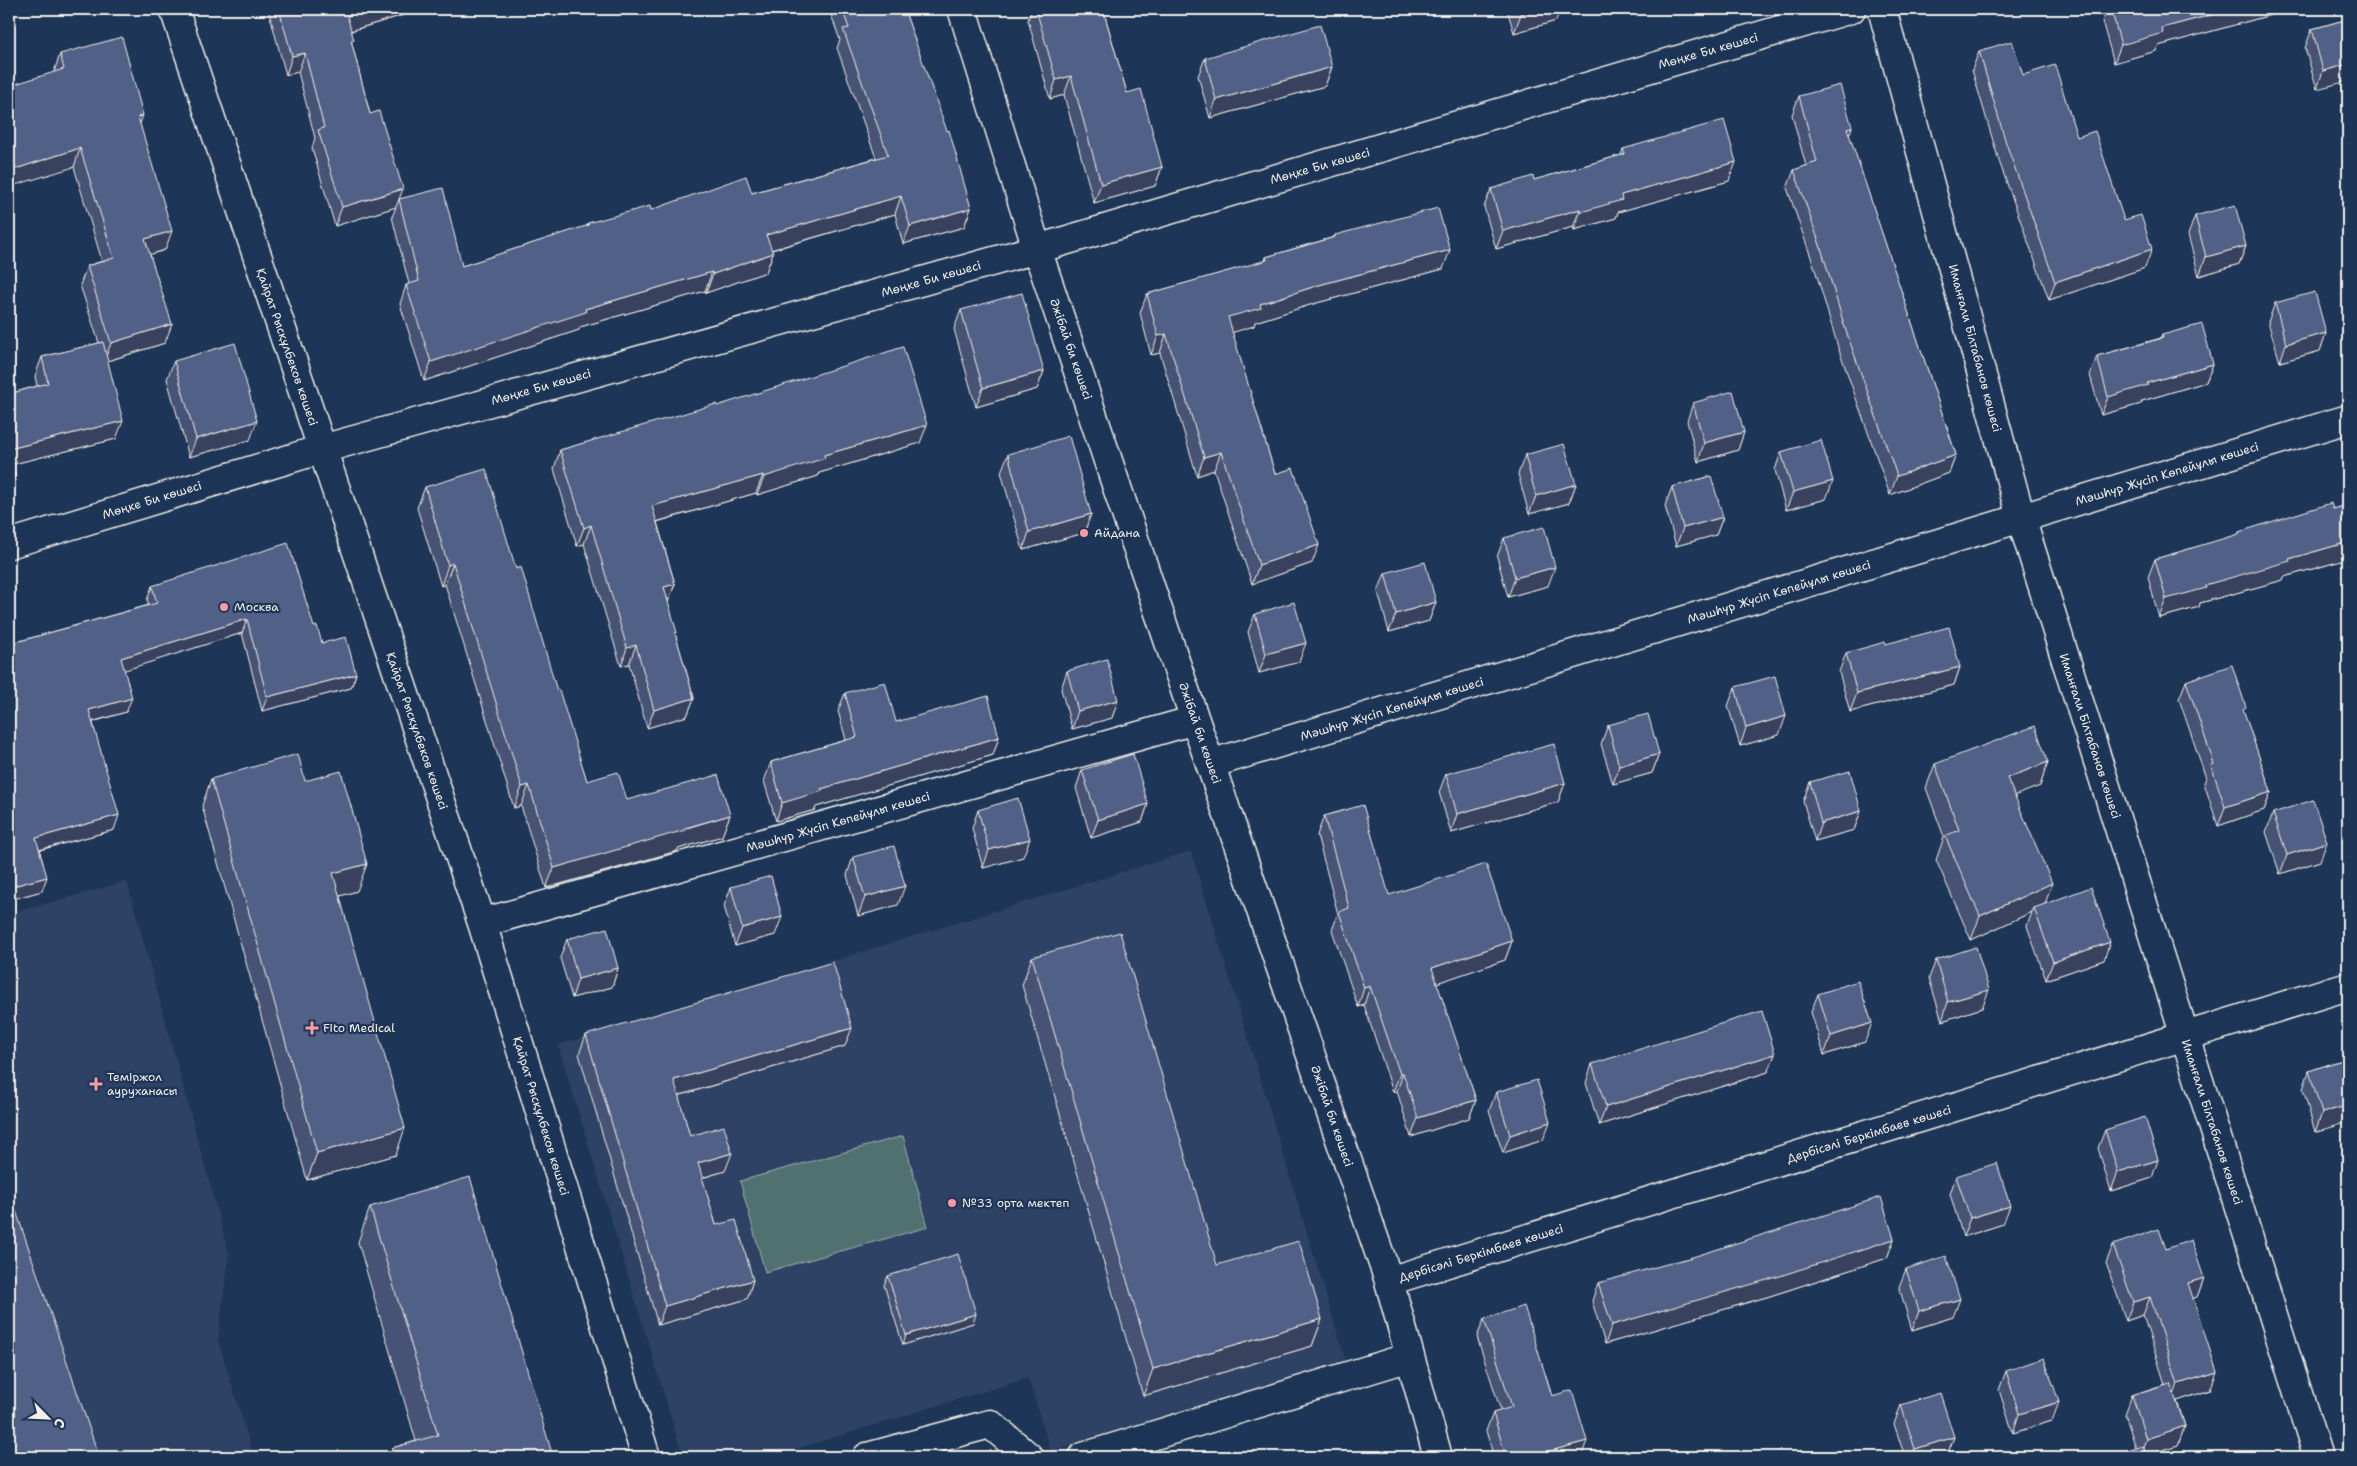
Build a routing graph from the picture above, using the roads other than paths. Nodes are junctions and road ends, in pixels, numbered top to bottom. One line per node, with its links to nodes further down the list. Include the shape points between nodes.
1 (174, 9): 7 (street, Қайрат Рысқұлбеков көшесі)
2 (962, 9): 5 (street, Әжібай би көшесі)
3 (1851, 9): 5 (street, Мөңке Би көшесі)
4 (1882, 9): 8 (street, Иманғали Білтабанов көшесі)
5 (1037, 249): 7 (street, Мөңке Би көшесі); 10 (street, Әжібай би көшесі)
6 (2348, 419): 8 (street, Мәшһүр Жүсіп Көпейұлы көшесі)
7 (322, 449): 9 (street, Мөңке Би көшесі); 12 (street, Қайрат Рысқұлбеков көшесі)
8 (2021, 518): 11 (street, Мәшһүр Жүсіп Көпейұлы көшесі); 14 (street, Иманғали Білтабанов көшесі)
9 (9, 544)
10 (1195, 720): 11 (street, Әжібай би көшесі); 12 (street, Мәшһүр Жүсіп Көпейұлы көшесі)
11 (1210, 764): 15 (street, Әжібай би көшесі)
12 (482, 924): 17 (street, Қайрат Рысқұлбеков көшесі)
13 (2348, 986): 14 (street, Дербісәлі Беркімбаев көшесі)
14 (2185, 1038): 15 (street, Дербісәлі Беркімбаев көшесі); 22 (street, Иманғали Білтабанов көшесі)
15 (1389, 1281): 16 (street, Әжібай би көшесі)
16 (1410, 1357): 20 (street); 21 (street, Әжібай би көшесі)
17 (646, 1457)
18 (866, 1457): 19 (street, via 990,1424)
19 (1029, 1457)
20 (1083, 1457)
21 (1438, 1457)
22 (2318, 1457)

